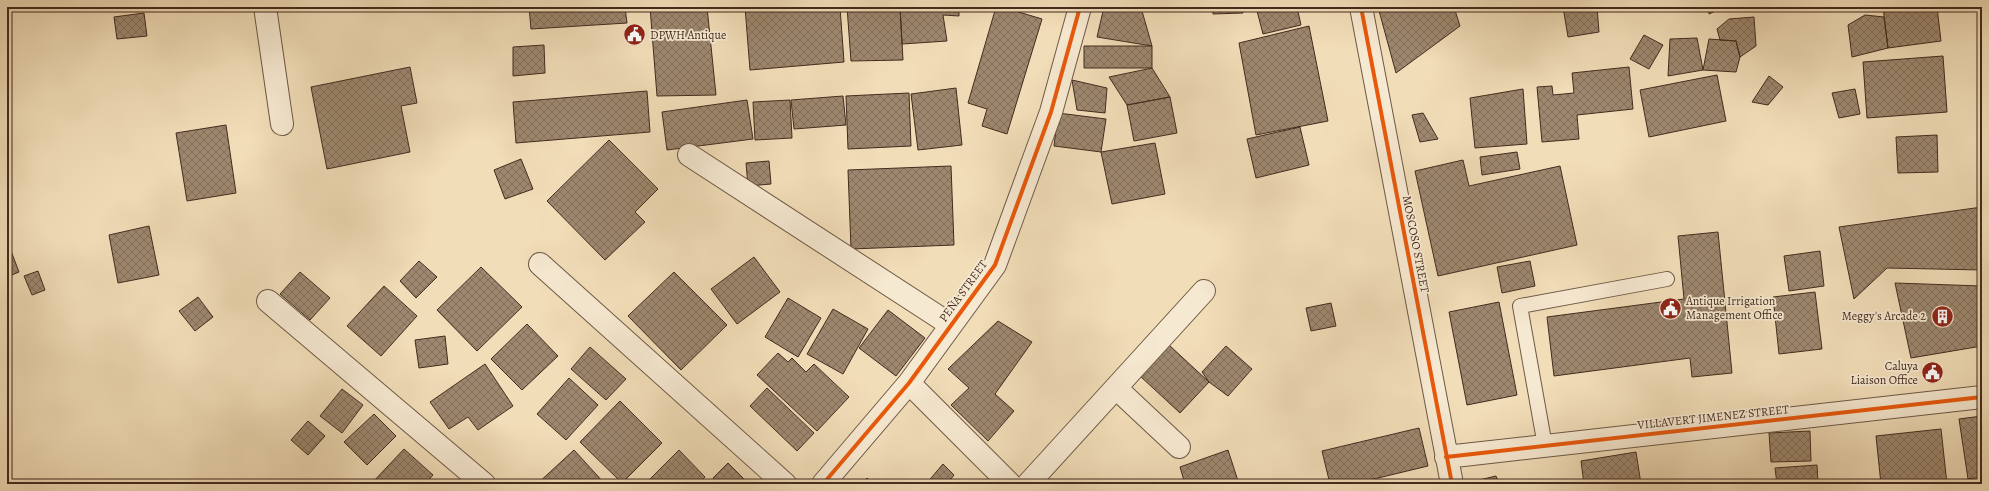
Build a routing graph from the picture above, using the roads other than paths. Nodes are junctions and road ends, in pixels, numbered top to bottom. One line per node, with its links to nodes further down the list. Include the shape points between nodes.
1 (265, 7): 4 (street)
2 (1080, 7): 10 (street, PEÑA STREET, via 1051,112 995,265)
3 (1361, 7): 16 (street, MOSCOSO STREET)
4 (282, 124)
5 (689, 155): 10 (street)
6 (540, 264): 18 (street)
7 (1667, 279): 14 (lane, via 1520,306)
8 (1204, 291): 12 (street)
9 (268, 301): 17 (street)
10 (951, 324): 11 (street, PEÑA STREET)
11 (909, 383): 19 (street, PEÑA STREET); 20 (street)
12 (1116, 388): 15 (street); 21 (street)
13 (1982, 397): 14 (street, VILLAVERT JIMENEZ STREET)
14 (1545, 446): 16 (street, VILLAVERT JIMENEZ STREET)
15 (1179, 447)
16 (1446, 456): 22 (street, MOSCOSO STREET)
17 (484, 484)
18 (785, 484)
19 (823, 484)
20 (1010, 484)
21 (1028, 484)
22 (1452, 484)

